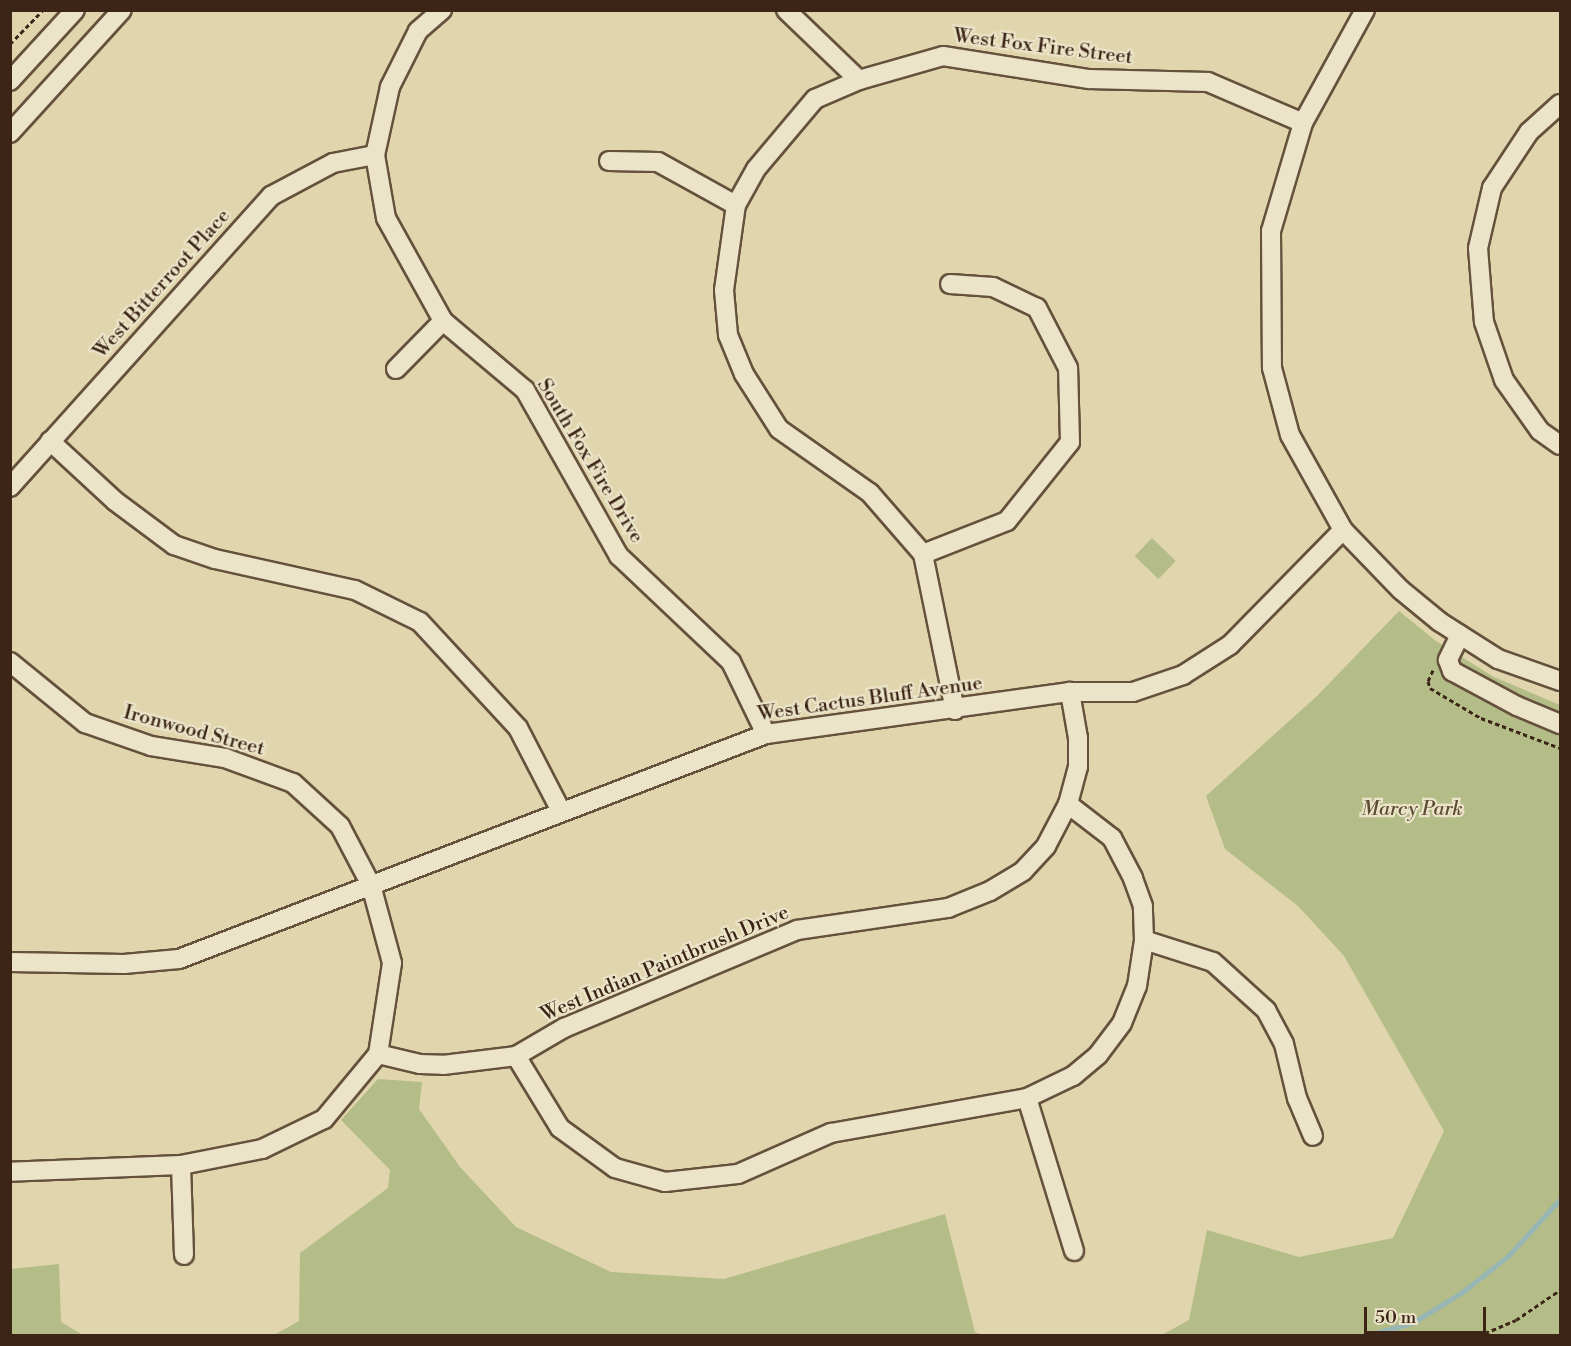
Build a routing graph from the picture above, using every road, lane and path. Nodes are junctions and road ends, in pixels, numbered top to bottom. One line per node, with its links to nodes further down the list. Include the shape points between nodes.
1 (43, 10): 7 (path)
2 (75, 10): 9 (street)
3 (122, 10): 12 (street)
4 (442, 10): 13 (street, South Fox Fire Drive, via 418,32 390,87)
5 (786, 10): 8 (street)
6 (1365, 10): 11 (street)
7 (10, 44)
8 (859, 80): 11 (street, West Fox Fire Street, via 943,56 1089,79 1208,82); 15 (street, West Fox Fire Street, via 815,99 756,169)
9 (10, 81)
10 (1560, 104): 20 (street, via 1529,132 1492,188 1478,248 1484,322 1504,380 1540,431)
11 (1303, 123): 22 (street, via 1271,231 1272,368 1290,435)
12 (10, 133)
13 (375, 155): 17 (street, South Fox Fire Drive, via 386,218); 19 (street, West Bitterroot Place, via 333,163 271,196)
14 (609, 162): 15 (street, via 658,162)
15 (736, 205): 23 (street, West Fox Fire Street, via 724,290 728,335 744,374 779,429 870,493)
16 (950, 284): 23 (street, via 993,286 1037,308 1068,368 1070,442 1007,521)
17 (443, 321): 18 (street); 30 (street, South Fox Fire Drive, via 525,390 619,556 731,662)
18 (396, 369)
19 (50, 441): 21 (street, West Bitterroot Place); 32 (street, via 115,501 174,545 215,559 355,590 420,622 518,728)
20 (1560, 445)
21 (10, 487)
22 (1343, 530): 24 (street, via 1401,590); 27 (street, West Cactus Bluff Avenue, via 1230,645 1184,675 1133,692)
23 (923, 554): 28 (street, West Fox Fire Street)
24 (1460, 635): 26 (street, via 1498,659); 29 (street, via 1448,660 1452,671)
25 (10, 662): 33 (street, Ironwood Street, via 85,723 151,746 225,758 293,783 340,826)
26 (1560, 681)
27 (1070, 692): 28 (street, West Cactus Bluff Avenue); 31 (street, West Indian Paintbrush Drive, via 1078,738 1078,767)
28 (955, 710): 30 (street, West Cactus Bluff Avenue)
29 (1560, 724)
30 (766, 734): 32 (street, West Cactus Bluff Avenue)
31 (1068, 804): 34 (street, via 1112,838 1143,906); 37 (street, West Indian Paintbrush Drive, via 1046,846 1023,871 990,891 948,908 797,930 564,1028)
32 (561, 812): 33 (street, West Cactus Bluff Avenue)
33 (371, 885): 35 (street, West Cactus Bluff Avenue, via 179,959 124,964); 36 (street, Ironwood Street, via 392,963)
34 (1144, 940): 38 (street, via 1137,986 1122,1023 1104,1047 1073,1076); 39 (street, via 1213,963 1266,1010 1284,1044 1297,1098)
35 (10, 962)
36 (378, 1054): 37 (street, West Indian Paintbrush Drive, via 443,1065); 40 (street, via 324,1119 262,1149)
37 (516, 1056): 38 (street, via 560,1128 615,1168 665,1182 738,1174 831,1133)
38 (1027, 1098): 42 (street)
39 (1313, 1136)
40 (181, 1165): 41 (street); 43 (street)
41 (10, 1172)
42 (1074, 1251)
43 (184, 1255)
44 (1560, 1290): 45 (path, via 1516,1320)
45 (1478, 1335)

